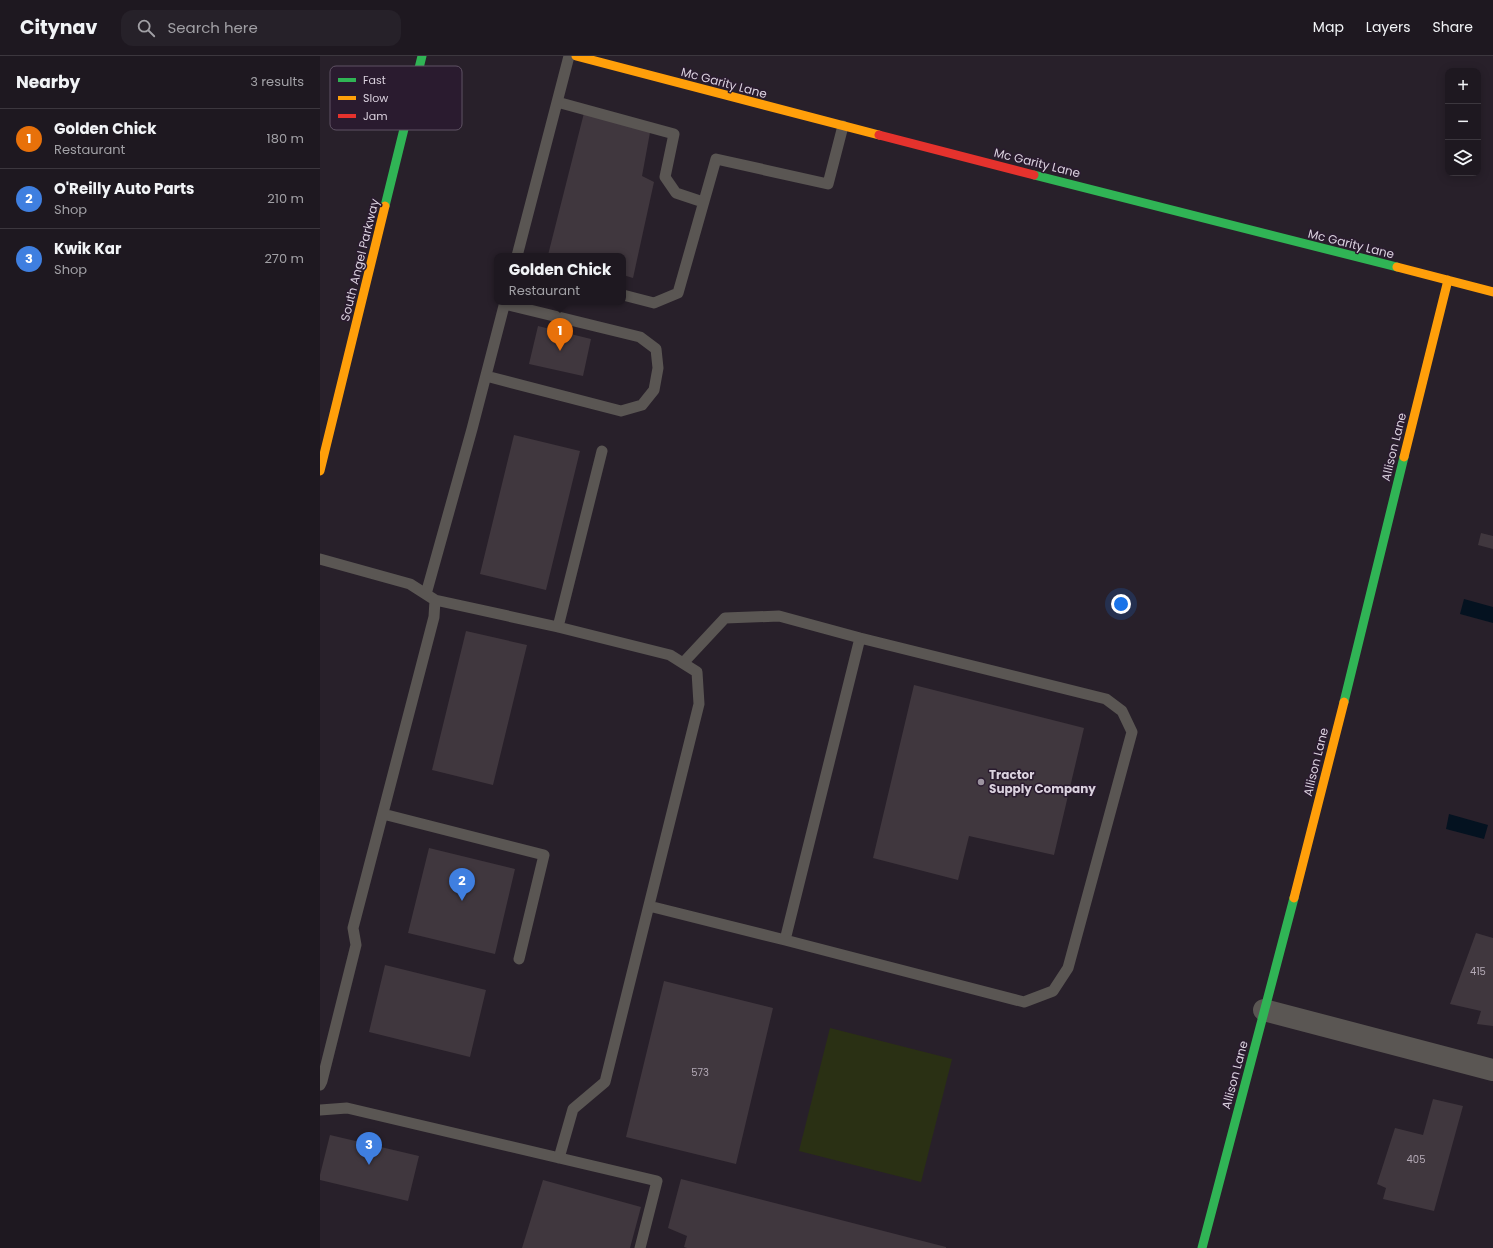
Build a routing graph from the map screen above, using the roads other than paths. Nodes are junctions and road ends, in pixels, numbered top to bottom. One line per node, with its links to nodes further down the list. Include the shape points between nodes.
1 (422, 56): 4 (street, South Angel Parkway)
2 (569, 56): 5 (lane)
3 (576, 56): 6 (street, Mc Garity Lane)
4 (420, 66)
5 (557, 102): 8 (lane, via 674,134 665,177 676,193); 9 (lane)
6 (843, 126): 8 (lane, via 828,184 716,158); 10 (street, Mc Garity Lane)
7 (404, 130): 17 (street, South Angel Parkway)
8 (703, 202): 12 (lane, via 678,293 654,303)
9 (518, 253)
10 (1448, 280): 11 (street, Mc Garity Lane); 27 (street, Allison Lane, via 1318,806)
11 (1493, 292)
12 (626, 296)
13 (504, 305): 15 (lane)
14 (513, 305): 15 (lane, via 640,337 656,349 658,368 654,390 642,405 621,411)
15 (486, 376): 19 (lane)
16 (602, 451): 20 (lane)
17 (320, 471)
18 (320, 559): 19 (lane, via 410,584)
19 (430, 597): 20 (lane); 23 (lane, via 434,616)
20 (558, 627): 22 (lane, via 670,655)
21 (860, 638): 22 (lane, via 779,616 725,618); 25 (lane); 25 (lane, via 1106,699 1122,711 1132,732 1068,968 1053,991 1024,1002)
22 (683, 663): 24 (lane, via 696,672 699,704)
23 (383, 814): 26 (lane, via 544,855); 29 (lane, via 353,928 356,945)
24 (649, 906): 25 (lane); 31 (lane, via 605,1082 572,1109)
25 (786, 940)
26 (518, 959)
27 (1264, 1010): 28 (street); 33 (street, Allison Lane)
28 (1493, 1070)
29 (320, 1085)
30 (320, 1110): 31 (lane, via 347,1108)
31 (559, 1158): 32 (lane, via 657,1181)
32 (641, 1248)
33 (1202, 1248)

